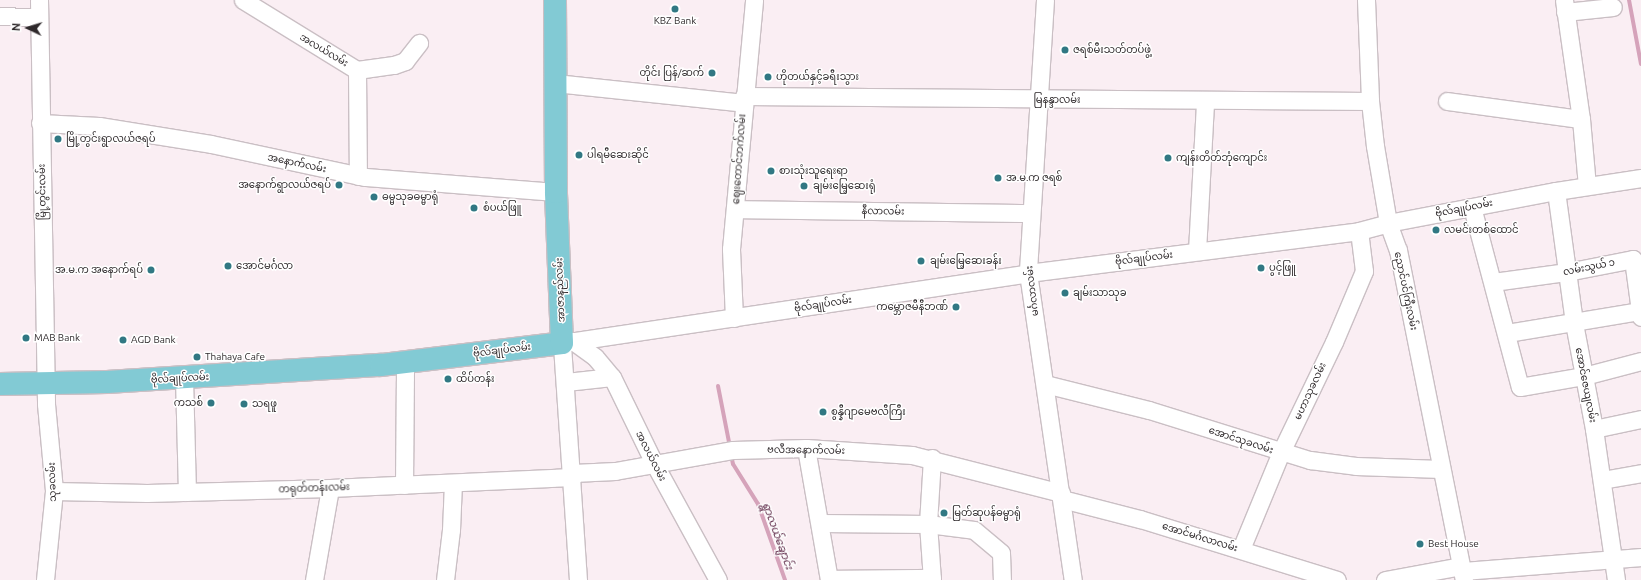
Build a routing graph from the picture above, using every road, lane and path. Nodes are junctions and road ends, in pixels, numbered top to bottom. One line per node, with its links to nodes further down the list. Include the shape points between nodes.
1 (39, 0): 10 (street, မြို့တွင်းလမ်း)
2 (243, 0): 12 (street, အလယ်လမ်း)
3 (555, 0): 13 (main road, အာဇာနည်လမ်း)
4 (754, 0): 14 (street, ဈေးတောင်ဘက်လမ်း)
5 (1045, 0): 15 (street, မင်္ဂလာလမ်း)
6 (1366, 0): 17 (street, ညောင်ပင်ကြီးလမ်း)
7 (1565, 6): 8 (street); 19 (street)
8 (1613, 6)
9 (0, 16): 10 (street)
10 (38, 17): 20 (street, မြို့တွင်းလမ်း)
11 (419, 43): 12 (street, via 405,61)
12 (356, 70): 21 (street, အလယ်လမ်း)
13 (555, 83): 14 (street, မြနန္ဒာလမ်း); 25 (main road, အာဇာနည်လမ်း)
14 (744, 99): 15 (street, မြနန္ဒာလမ်း); 27 (street, ဈေးတောင်ဘက်လမ်း)
15 (1037, 100): 16 (street, မြနန္ဒာလမ်း); 28 (street, မင်္ဂလာလမ်း)
16 (1205, 101): 17 (street, မြနန္ဒာလမ်း); 31 (street)
17 (1370, 101): 29 (street, ညောင်ပင်ကြီးလမ်း)
18 (1447, 101): 19 (street)
19 (1581, 119): 23 (street)
20 (40, 123): 21 (street, အနောက်လမ်း, via 99,126 211,144); 46 (street, မြို့တွင်းလမ်း)
21 (358, 176): 25 (street, အနောက်လမ်း)
22 (1641, 178): 23 (street, ဗိုလ်ချုပ်လမ်း)
23 (1587, 186): 24 (street, ဗိုလ်ချုပ်လမ်း)
24 (1556, 191): 26 (street, ဗိုလ်ချုပ်လမ်း); 32 (street, အောင်ဇေယျလမ်း)
25 (556, 192): 39 (main road, အာဇာနည်လမ်း)
26 (1472, 207): 29 (street, ဗိုလ်ချုပ်လမ်း); 34 (street)
27 (735, 209): 28 (street, နီလာလမ်း); 36 (street, ဈေးတောင်ဘက်လမ်း, via 731,249)
28 (1030, 213): 33 (street, မင်္ဂလာလမ်း)
29 (1388, 223): 30 (street, ဗိုလ်ချုပ်လမ်း); 55 (street, ညောင်ပင်ကြီးလမ်း, via 1398,250)
30 (1359, 231): 31 (street, ဗိုလ်ချုပ်လမ်း); 52 (street, မဟာသုခလမ်း, via 1364,271 1334,342)
31 (1197, 251): 33 (street, ဗိုလ်ချုပ်လမ်း)
32 (1567, 272): 34 (street, လမ်းသွယ် ၁); 35 (street, လမ်းသွယ် ၁, via 1633,259); 37 (street, အောင်ဇေယျလမ်း)
33 (1028, 273): 36 (street, ဗိုလ်ချုပ်လမ်း); 48 (street, မင်္ဂလာလမ်း)
34 (1493, 282): 38 (street)
35 (1640, 314): 37 (street)
36 (734, 318): 39 (street, ဗိုလ်ချုပ်လမ်း)
37 (1574, 323): 38 (street); 42 (street, အောင်ဇေယျလမ်း)
38 (1507, 333): 42 (street, via 1520,387)
39 (568, 342): 41 (main road, ဗိုလ်ချုပ်လမ်း); 43 (street, အလယ်လမ်း, via 595,357); 45 (street, အာဇာနည်လမ်း)
40 (1641, 361): 42 (street)
41 (405, 362): 44 (main road, ဗိုလ်ချုပ်လမ်း); 60 (street)
42 (1584, 376): 50 (street, အောင်ဇေယျလမ်း)
43 (612, 377): 45 (street); 54 (street, အလယ်လမ်း)
44 (184, 378): 46 (main road, ဗိုလ်ချုပ်လမ်း); 63 (street)
45 (566, 382): 57 (street, အာဇာနည်လမ်း)
46 (46, 383): 47 (main road, ဗိုလ်ချုပ်လမ်း); 62 (street, သုခလမ်း)
47 (0, 384)
48 (1045, 384): 52 (street, အောင်သုခလမ်း, via 1150,410); 64 (street, မင်္ဂလာလမ်း)
49 (1641, 419): 50 (street)
50 (1594, 429): 58 (street, အောင်ဇေယျလမ်း)
51 (806, 448): 53 (street, ဗလီအနောက်လမ်း); 54 (street, ဗလီအနောက်လမ်း, via 733,450); 65 (street)
52 (1281, 452): 55 (street, အောင်သုခလမ်း, via 1310,460 1356,466); 67 (street, မဟာသုခလမ်း)
53 (932, 458): 64 (street, ဗလီအနောက်လမ်း); 66 (street)
54 (654, 465): 57 (street, ဗလီအနောက်လမ်း, via 615,472); 76 (street, အလယ်လမ်း)
55 (1441, 469): 70 (street, ညောင်ပင်ကြီးလမ်း)
56 (1641, 473): 58 (street)
57 (573, 475): 59 (street, တရုတ်တန်းလမ်း); 75 (street, အာဇာနည်လမ်း)
58 (1602, 480): 69 (street, အောင်ဇေယျလမ်း)
59 (453, 483): 60 (street, တရုတ်တန်းလမ်း); 74 (street, via 451,530)
60 (404, 485): 61 (street, တရုတ်တန်းလမ်း)
61 (330, 488): 63 (street, တရုတ်တန်းလမ်း); 73 (street)
62 (54, 491): 63 (street, တရုတ်တန်းလမ်း); 72 (street, သုခလမ်း)
63 (187, 492)
64 (1061, 496): 67 (street, အောင်မင်္ဂလာလမ်း); 79 (street, မင်္ဂလာလမ်း)
65 (821, 524): 66 (street); 77 (street)
66 (928, 524): 71 (street); 78 (street, via 974,530 1001,553)
67 (1241, 549): 80 (street, အောင်မင်္ဂလာလမ်း)
68 (1641, 557): 69 (street)
69 (1614, 559): 70 (street); 82 (street, အောင်ဇေယျလမ်း)
70 (1463, 572): 81 (street)
71 (932, 579): 77 (street)
72 (45, 580)
73 (314, 580)
74 (444, 580)
75 (578, 580)
76 (718, 580)
77 (829, 580)
78 (1002, 580)
79 (1073, 580)
80 (1337, 580)
81 (1385, 580)
82 (1616, 580)

